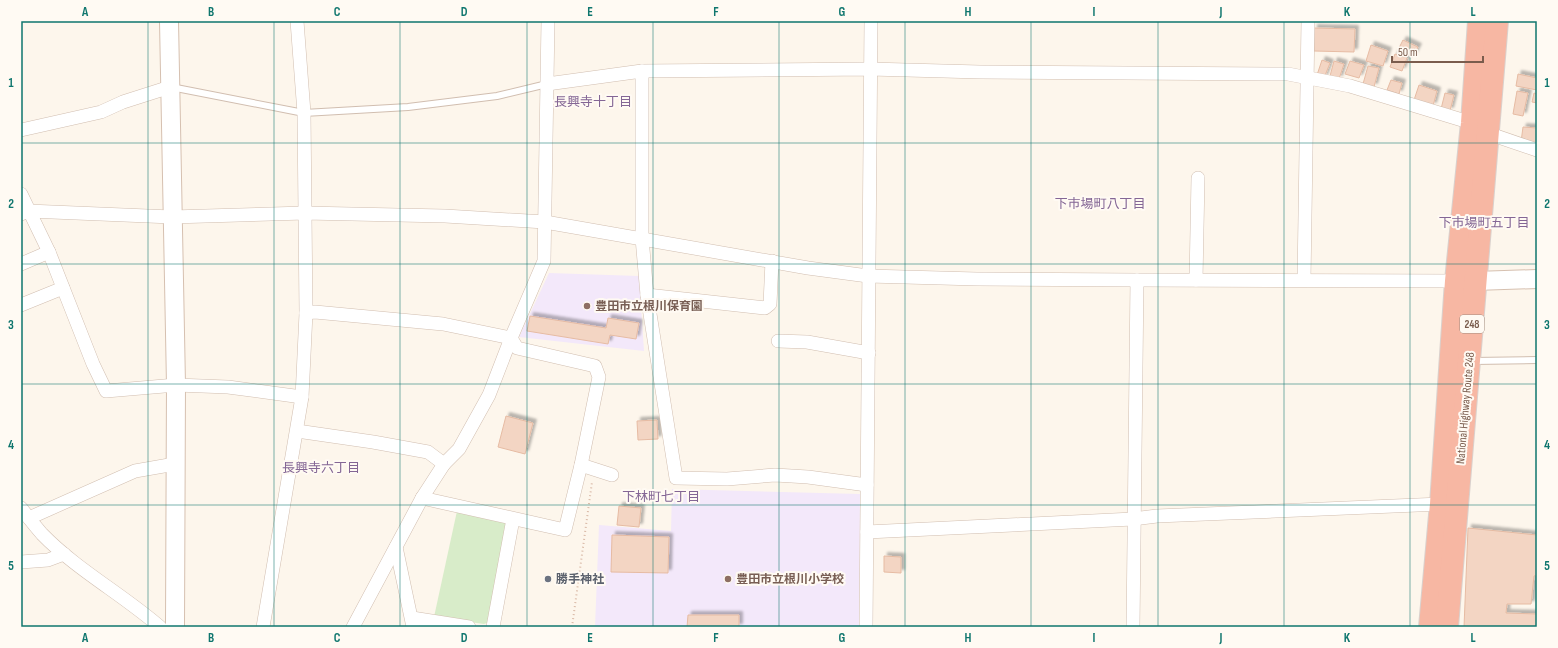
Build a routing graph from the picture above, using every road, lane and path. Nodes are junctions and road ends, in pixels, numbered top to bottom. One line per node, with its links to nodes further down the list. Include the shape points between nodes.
1 (169, 21): 12 (street)
2 (297, 21): 13 (street)
3 (548, 21): 11 (street)
4 (871, 21): 8 (street)
5 (1308, 21): 10 (street)
6 (1479, 21): 14 (highway, National Highway Route 248 / 248)
7 (1497, 21): 14 (highway, National Highway Route 248 / 248)
8 (870, 69): 9 (street); 10 (street, via 1288,74); 27 (street)
9 (642, 71): 11 (street); 23 (street)
10 (1306, 77): 14 (street, via 1350,86); 31 (street)
11 (547, 84): 13 (lane, via 497,96 408,107); 22 (street)
12 (170, 87): 13 (lane); 15 (street, via 101,112); 21 (street)
13 (304, 113): 20 (street)
14 (1479, 128): 16 (street); 32 (highway, National Highway Route 248 / 248)
15 (21, 130)
16 (1537, 150)
17 (1198, 178): 30 (street)
18 (21, 194): 19 (street)
19 (25, 212): 21 (street); 24 (street)
20 (305, 212): 21 (street); 22 (street); 36 (street)
21 (172, 216): 42 (street)
22 (545, 222): 23 (street); 37 (street, via 544,261)
23 (642, 238): 25 (street); 34 (street)
24 (48, 252): 26 (street); 33 (street)
25 (772, 261): 27 (street); 34 (street, via 770,304 765,308)
26 (21, 264)
27 (868, 276): 29 (street); 39 (street)
28 (1537, 279): 32 (street)
29 (1137, 280): 30 (street); 55 (street)
30 (1196, 280): 31 (street)
31 (1304, 280): 32 (street)
32 (1466, 281): 41 (highway, National Highway Route 248 / 248); 52 (highway, National Highway Route 248 / 248)
33 (62, 288): 35 (street); 42 (street, via 106,391)
34 (647, 295): 50 (street, via 676,478 727,479 775,475)
35 (21, 305)
36 (306, 313): 37 (street, via 443,324); 43 (street)
37 (511, 338): 46 (street, via 489,395 459,449); 47 (street, via 517,348 595,366 599,377)
38 (778, 341): 39 (street, via 807,342)
39 (869, 353): 50 (street)
40 (1537, 360): 41 (lane)
41 (1468, 361): 71 (highway, National Highway Route 248 / 248)
42 (176, 385): 43 (street, via 228,387); 45 (street)
43 (302, 397): 44 (street)
44 (297, 431): 46 (street, via 428,452); 63 (street)
45 (175, 464): 53 (street, via 135,471); 62 (street)
46 (444, 464): 51 (street)
47 (581, 465): 48 (street); 54 (street, via 565,530)
48 (594, 470): 49 (street); 67 (path)
49 (612, 475)
50 (867, 485): 56 (street)
51 (422, 498): 54 (street); 57 (street)
52 (1441, 504): 55 (street, via 1165,516); 70 (highway, National Highway Route 248 / 248)
53 (25, 513): 58 (street, via 42,534)
54 (513, 519): 66 (street)
55 (1133, 520): 56 (street); 69 (street)
56 (867, 532): 68 (street)
57 (396, 547): 60 (street); 64 (street)
58 (64, 554): 59 (street, via 48,560); 61 (street)
59 (21, 562)
60 (413, 623): 65 (street)
61 (160, 627)
62 (175, 627)
63 (263, 627)
64 (353, 627)
65 (469, 627)
66 (493, 627)
67 (572, 627)
68 (866, 627)
69 (1133, 627)
70 (1430, 627)
71 (1447, 627)

